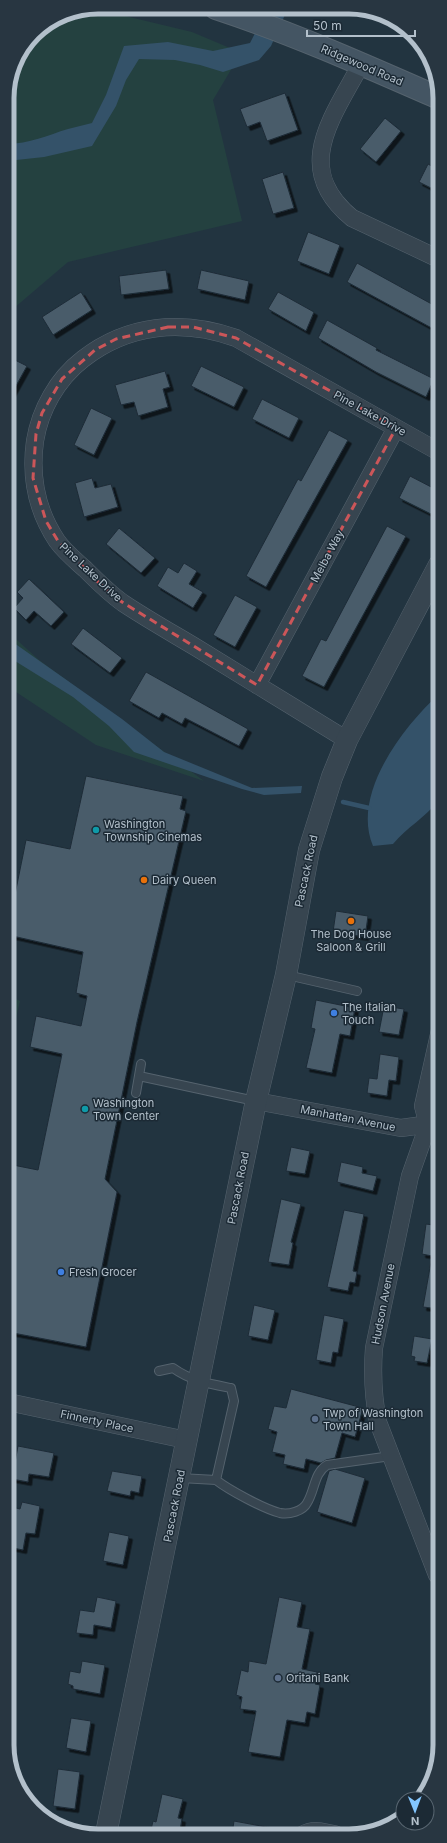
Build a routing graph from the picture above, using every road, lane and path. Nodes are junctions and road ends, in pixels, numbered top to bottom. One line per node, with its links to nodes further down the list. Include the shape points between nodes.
1 (235, 14): 2 (main road, Ridgewood Road)
2 (361, 64): 3 (main road, Ridgewood Road); 4 (street, via 324,134 320,164 323,179 329,194 352,218)
3 (433, 95)
4 (433, 256)
5 (396, 428): 6 (street, Pine Lake Drive); 8 (street, Melba Way); 8 (street, Pine Lake Drive, via 236,338 217,331 193,327 168,327 116,339 95,350 77,364 62,379 50,397 36,434 33,455 34,478 38,501 58,542 122,602)
6 (433, 449)
7 (433, 577): 9 (street, Pascack Road)
8 (257, 685): 9 (street, Pine Lake Drive)
9 (348, 740): 10 (street, Pascack Road, via 330,784 309,850)
10 (286, 975): 11 (lane); 16 (street, Pascack Road)
11 (357, 991)
12 (433, 1061): 17 (street, via 423,1106)
13 (141, 1064): 14 (lane)
14 (139, 1076): 15 (lane); 16 (lane)
15 (136, 1094)
16 (256, 1101): 18 (street, Manhattan Avenue, via 401,1128); 21 (street, Pascack Road)
17 (433, 1122)
18 (433, 1124)
19 (433, 1126): 24 (street, Hudson Avenue, via 410,1176 374,1348 373,1399 378,1422)
20 (159, 1371): 21 (lane, via 173,1368 183,1376)
21 (199, 1382): 23 (street, Pascack Road); 26 (lane, via 231,1388 234,1401)
22 (14, 1403): 23 (street, Finnerty Place)
23 (186, 1440): 25 (street, Pascack Road)
24 (391, 1456): 26 (lane, via 327,1465 320,1469 307,1503 289,1513 280,1513 224,1487); 27 (street, Hudson Avenue)
25 (180, 1478): 26 (lane); 28 (street, Pascack Road)
26 (216, 1480)
27 (433, 1565)
28 (107, 1829)

